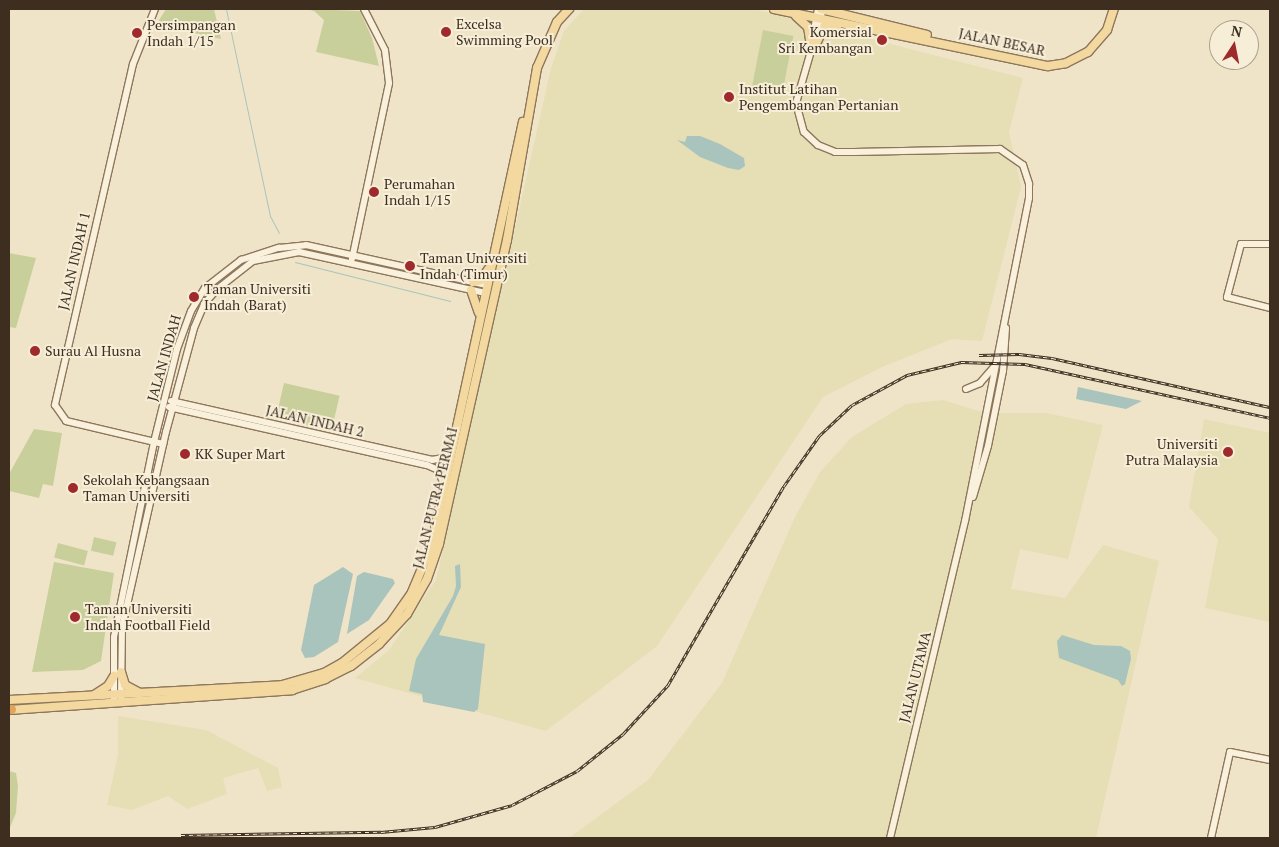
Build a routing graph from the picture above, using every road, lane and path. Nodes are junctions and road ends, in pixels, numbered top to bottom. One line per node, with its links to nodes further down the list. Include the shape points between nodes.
1 (155, 9): 29 (street, JALAN INDAH 1, via 132,64 55,405 66,421)
2 (364, 9): 16 (street, via 385,50 389,83 384,121)
3 (569, 9): 14 (main road, JALAN PUTRA PERMAI, via 557,22 542,53)
4 (774, 9): 8 (main road, JALAN BESAR)
5 (821, 9): 9 (main road, JALAN BESAR); 10 (street)
6 (836, 9): 9 (main road)
7 (1114, 9): 12 (main road, JALAN BESAR, via 1098,42 1088,52 1066,63 1039,65)
8 (790, 12): 10 (main road, JALAN BESAR); 13 (main road, via 808,27)
9 (847, 15): 12 (main road, JALAN BESAR)
10 (818, 19): 11 (main road, JALAN BESAR); 13 (street)
11 (854, 28): 12 (main road, JALAN BESAR); 13 (main road, via 824,27)
12 (947, 43)
13 (813, 46): 21 (street, via 796,103 804,132 818,144 836,152 992,147 1009,153 1023,165 1027,172 1029,198)
14 (527, 114): 17 (main road, JALAN PUTRA PERMAI, via 519,131); 18 (main road, JALAN PUTRA PERMAI, via 517,193)
15 (1270, 244): 22 (street, via 1244,242 1227,297)
16 (352, 259): 19 (street, JALAN INDAH); 27 (street, JALAN INDAH, via 315,246 295,246 260,252 229,267 205,288 191,311); 28 (street, JALAN INDAH, via 298,252 269,256 243,266 216,290 198,314)
17 (493, 260): 19 (main road, via 484,278); 20 (main road, JALAN PUTRA PERMAI)
18 (502, 264): 20 (main road); 23 (main road, JALAN PUTRA PERMAI)
19 (472, 286): 20 (street, JALAN INDAH); 24 (main road)
20 (488, 289): 23 (main road); 24 (main road, JALAN PUTRA PERMAI)
21 (1008, 302): 25 (street, JALAN UTAMA); 35 (street, JALAN UTAMA, via 998,395 988,446)
22 (1270, 308)
23 (490, 314): 39 (main road, JALAN PUTRA PERMAI, via 432,566 420,594 392,632 351,666 292,690)
24 (480, 323): 31 (main road, JALAN PUTRA PERMAI)
25 (995, 366): 26 (street, via 980,383); 35 (street, JALAN UTAMA)
26 (966, 389)
27 (164, 403): 28 (street, JALAN INDAH 2); 29 (street, JALAN INDAH)
28 (172, 404): 30 (street, JALAN INDAH); 31 (street, JALAN INDAH 2, via 432,460 442,458); 32 (street, JALAN INDAH 2, via 427,464 438,470)
29 (154, 442): 30 (street, JALAN INDAH 1); 33 (street, JALAN INDAH)
30 (163, 444): 34 (street, JALAN INDAH)
31 (452, 444): 32 (main road, JALAN PUTRA PERMAI)
32 (443, 482): 37 (main road, JALAN PUTRA PERMAI, via 431,547 412,592 390,624 351,658 324,673 282,685)
33 (142, 501): 34 (street); 36 (street, JALAN INDAH, via 114,632)
34 (150, 503): 36 (street, JALAN INDAH, via 124,618)
35 (965, 521): 42 (street, JALAN UTAMA)
36 (117, 674): 37 (main road, via 128,687); 38 (main road, via 105,689); 39 (street, JALAN INDAH)
37 (146, 694): 39 (main road, JALAN PUTRA PERMAI)
38 (90, 696): 39 (main road, JALAN PUTRA PERMAI); 40 (main road, JALAN PUTRA PERMAI)
39 (117, 700): 40 (main road, JALAN PUTRA PERMAI)
40 (9, 707)
41 (1270, 760): 43 (street, via 1232,752)
42 (890, 838)
43 (1211, 838)

